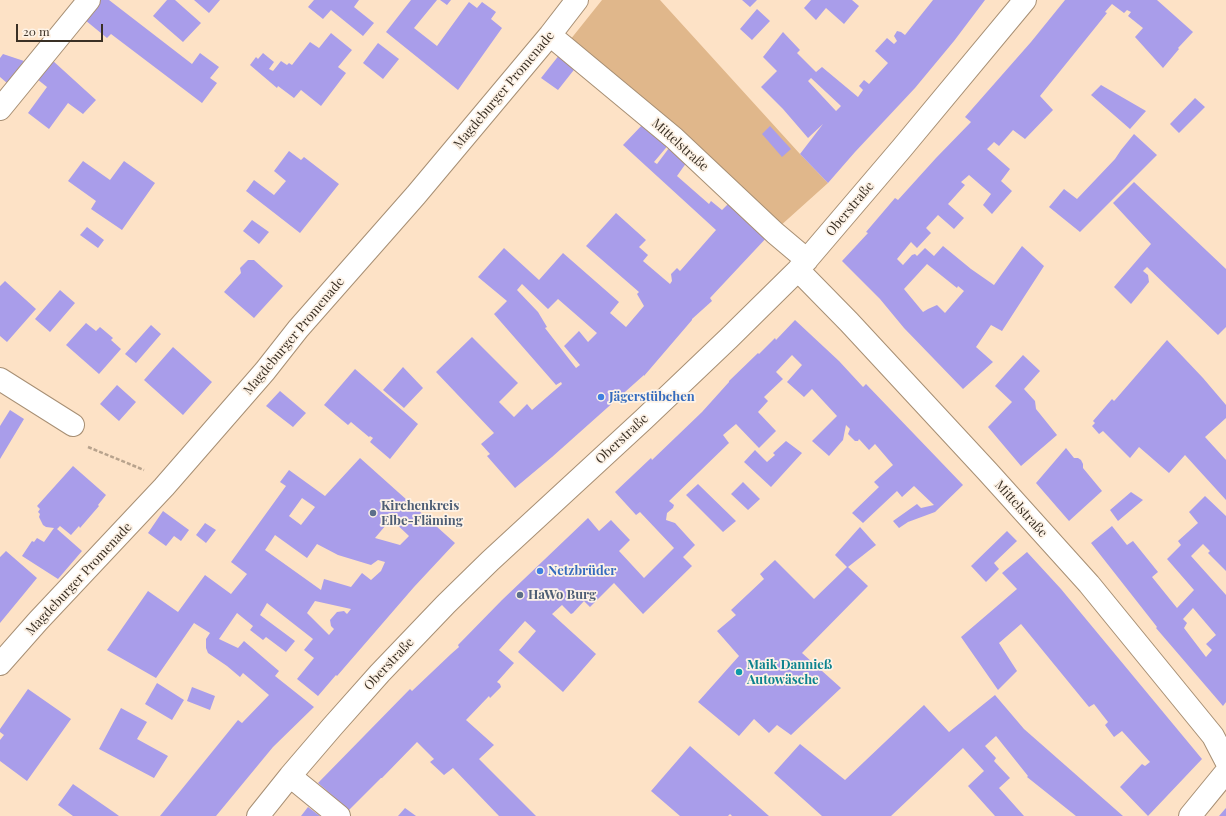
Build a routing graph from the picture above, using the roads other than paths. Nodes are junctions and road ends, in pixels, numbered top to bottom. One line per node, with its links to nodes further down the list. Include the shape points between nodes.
1 (89, 0): 5 (street)
2 (577, 0): 4 (street, Magdeburger Promenade)
3 (1025, 0): 6 (street, Oberstraße)
4 (550, 35): 6 (street, Mittelstraße, via 674,138 775,233); 9 (street, Magdeburger Promenade, via 416,195 164,487)
5 (0, 109)
6 (802, 265): 10 (street, Mittelstraße, via 849,322 1089,584 1213,736); 12 (street, Oberstraße, via 644,419 446,604 380,673)
7 (0, 380): 8 (street)
8 (73, 425)
9 (0, 664)
10 (1226, 762)
11 (1226, 772): 15 (street)
12 (290, 776): 13 (street, Oberstraße); 14 (street)
13 (258, 816)
14 (339, 816)
15 (1190, 816)

